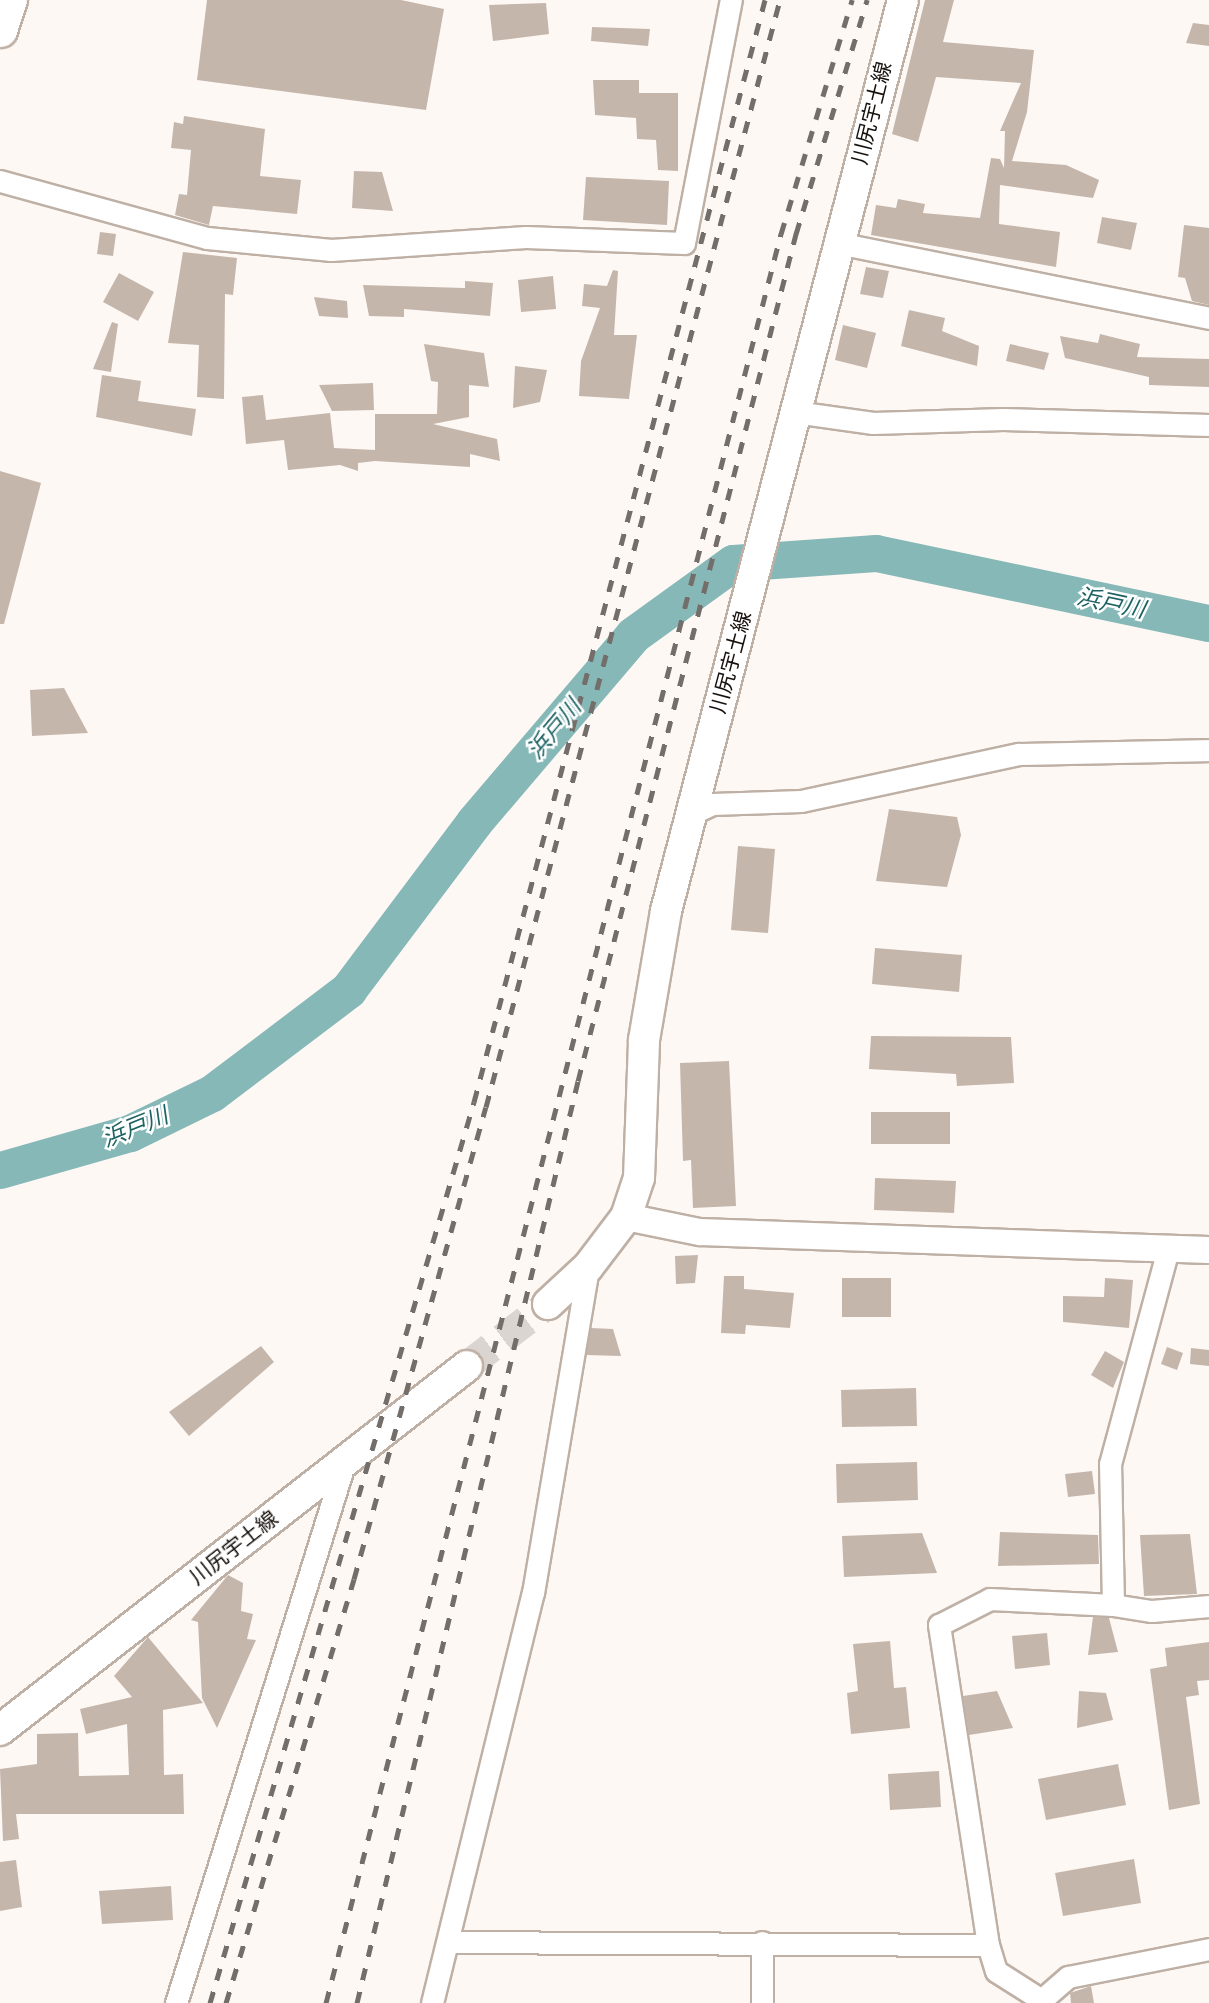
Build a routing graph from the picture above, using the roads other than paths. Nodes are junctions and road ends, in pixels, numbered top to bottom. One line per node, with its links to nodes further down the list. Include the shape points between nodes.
1 (10, 0): 4 (highway)
2 (731, 0): 5 (street, via 684,243 526,237 317,249 207,238)
3 (903, 0): 6 (main road, 川尻宇土線)
4 (0, 30)
5 (0, 181)
6 (838, 243): 7 (street); 8 (main road, 川尻宇土線)
7 (1209, 318)
8 (793, 422): 9 (street, via 1003,419); 11 (main road, 川尻宇土線)
9 (1209, 425)
10 (1209, 750): 11 (street, via 1019,754 801,800)
11 (693, 803): 12 (main road, 川尻宇土線, via 651,988 639,1178)
12 (626, 1217): 13 (street, via 700,1232); 15 (main road, 川尻宇土線)
13 (1168, 1249): 14 (street); 19 (street, via 1110,1464)
14 (1209, 1250)
15 (588, 1267): 16 (main road, 川尻宇土線); 22 (street, via 536,1581)
16 (548, 1304)
17 (467, 1366): 18 (main road, 川尻宇土線)
18 (345, 1461): 21 (main road, 川尻宇土線); 27 (street)
19 (1112, 1605): 20 (street, via 1152,1611); 24 (street, via 990,1599 939,1625)
20 (1209, 1606)
21 (0, 1730)
22 (448, 1942): 23 (street); 28 (street)
23 (762, 1942): 24 (street); 29 (street)
24 (988, 1945): 26 (street, via 996,1971)
25 (1209, 1949): 26 (street, via 1068,1977)
26 (1039, 2001)
27 (176, 2003)
28 (432, 2003)
29 (762, 2003)

